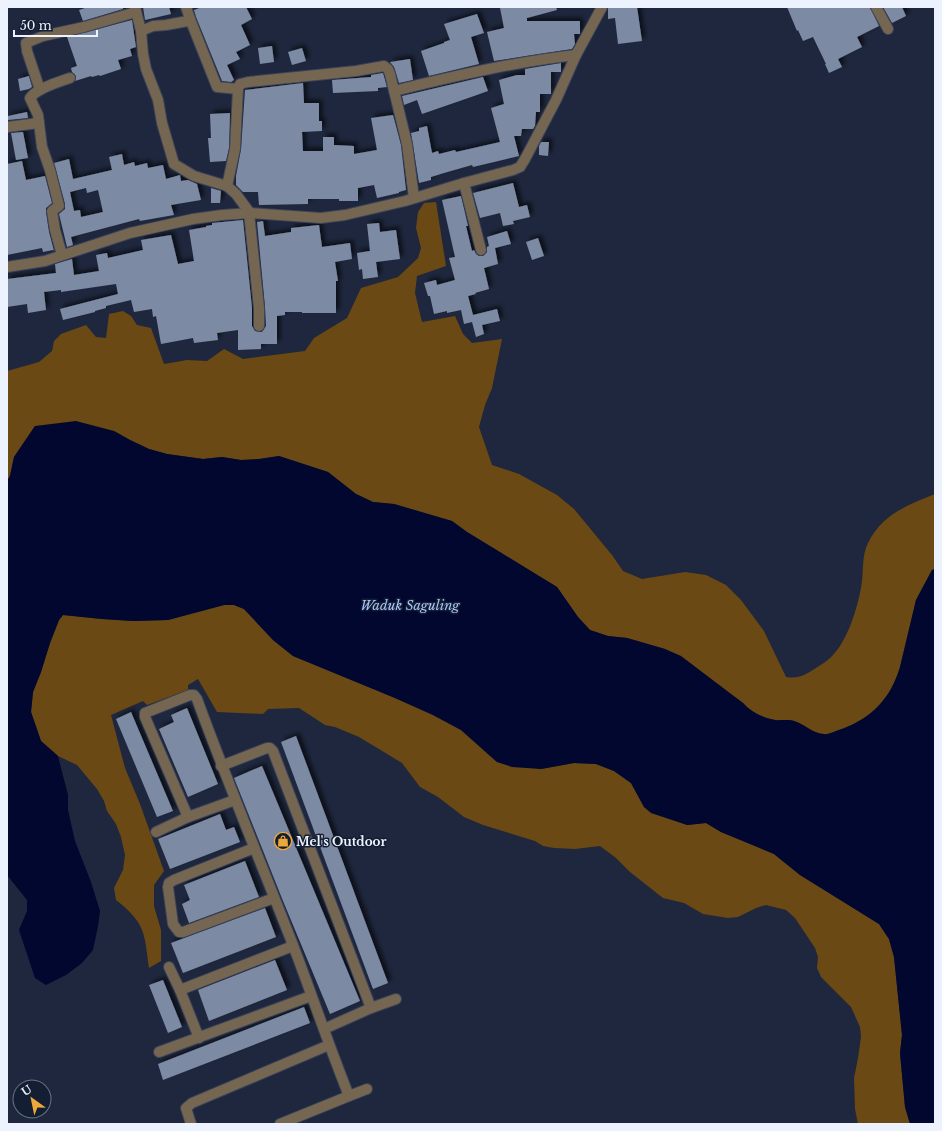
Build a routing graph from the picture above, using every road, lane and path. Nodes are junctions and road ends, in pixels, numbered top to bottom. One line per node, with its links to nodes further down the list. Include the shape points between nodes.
1 (186, 7): 5 (street)
2 (602, 7): 8 (street)
3 (876, 7): 6 (street)
4 (135, 10): 7 (street); 11 (street, via 26,43)
5 (190, 19): 7 (street, via 153,26); 10 (street, via 217,87)
6 (888, 29)
7 (141, 31): 16 (street, via 146,69 158,100 174,164 194,176)
8 (576, 55): 12 (street, via 490,68); 15 (street, via 556,100 520,167)
9 (70, 78): 11 (street)
10 (238, 89): 12 (street, via 242,82 384,66 388,69); 16 (street, via 235,149)
11 (40, 90): 13 (street, via 30,98)
12 (394, 91): 17 (street, via 407,144)
13 (39, 123): 14 (street); 20 (street, via 42,147 59,206 52,211)
14 (7, 127)
15 (464, 183): 17 (street); 19 (street)
16 (226, 186): 18 (street, via 236,194)
17 (414, 198): 18 (street, via 345,215 321,218)
18 (249, 213): 20 (street, via 193,219 130,233); 22 (street)
19 (481, 250)
20 (62, 255): 21 (street)
21 (7, 268)
22 (259, 326)
23 (221, 766): 24 (street); 25 (street, via 194,696 190,695 145,713); 34 (street, via 267,748 273,751)
24 (235, 800): 25 (street); 27 (street)
25 (188, 817): 26 (street)
26 (156, 832)
27 (254, 848): 28 (street); 28 (street, via 169,883 173,924 179,932 183,932)
28 (274, 898): 29 (street)
29 (293, 946): 31 (street); 32 (street)
30 (169, 967): 31 (street)
31 (180, 990): 36 (street)
32 (311, 996): 35 (street); 36 (street)
33 (396, 999): 34 (street)
34 (371, 1008): 35 (street)
35 (324, 1029): 37 (street)
36 (198, 1038): 38 (street)
37 (329, 1045): 40 (street); 41 (street, via 192,1103 186,1108)
38 (159, 1052)
39 (367, 1089): 40 (street)
40 (349, 1096): 42 (street)
41 (191, 1124)
42 (280, 1124)

